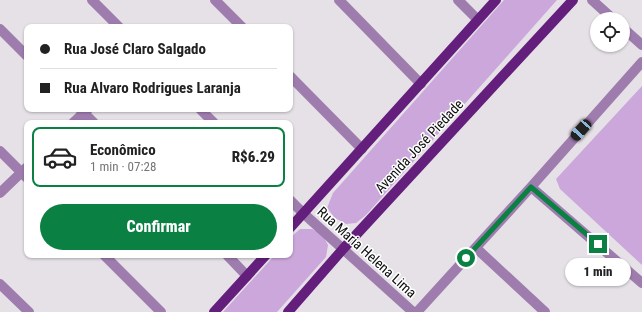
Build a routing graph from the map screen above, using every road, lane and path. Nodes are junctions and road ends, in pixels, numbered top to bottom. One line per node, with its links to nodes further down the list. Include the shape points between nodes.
1 (92, 0): 10 (street)
2 (215, 0): 11 (street)
3 (339, 0): 18 (street)
4 (458, 0): 9 (street)
5 (496, 0): 9 (main road)
6 (573, 0): 35 (main road, Avenida José Piedade)
7 (592, 0): 8 (street)
8 (605, 12)
9 (477, 20): 18 (main road)
10 (116, 24)
11 (239, 24)
12 (0, 29): 15 (street)
13 (630, 34): 14 (street)
14 (642, 45)
15 (24, 53)
16 (642, 62): 29 (street)
17 (293, 79): 25 (street)
18 (421, 84): 25 (main road)
19 (82, 112): 22 (street)
20 (86, 112): 23 (street)
21 (203, 112): 24 (street)
22 (76, 120)
23 (92, 120)
24 (211, 120)
25 (362, 148): 32 (main road)
26 (0, 151): 27 (street)
27 (24, 172)
28 (24, 174): 30 (street)
29 (531, 187): 34 (street); 40 (street)
30 (0, 193)
31 (293, 203): 32 (street, Rua Maria Helena Lima)
32 (303, 213): 33 (main road); 35 (street, Rua Maria Helena Lima)
33 (293, 225)
34 (476, 248): 47 (street); 48 (street)
35 (344, 249): 45 (main road, Avenida José Piedade); 46 (street, Rua Maria Helena Lima)
36 (107, 258): 43 (street)
37 (230, 258): 39 (street)
38 (263, 258): 39 (main road)
39 (247, 276): 44 (main road)
40 (642, 283)
41 (0, 284): 42 (street)
42 (29, 312)
43 (161, 312)
44 (214, 312)
45 (288, 312)
46 (413, 312)
47 (417, 312)
48 (545, 312)

